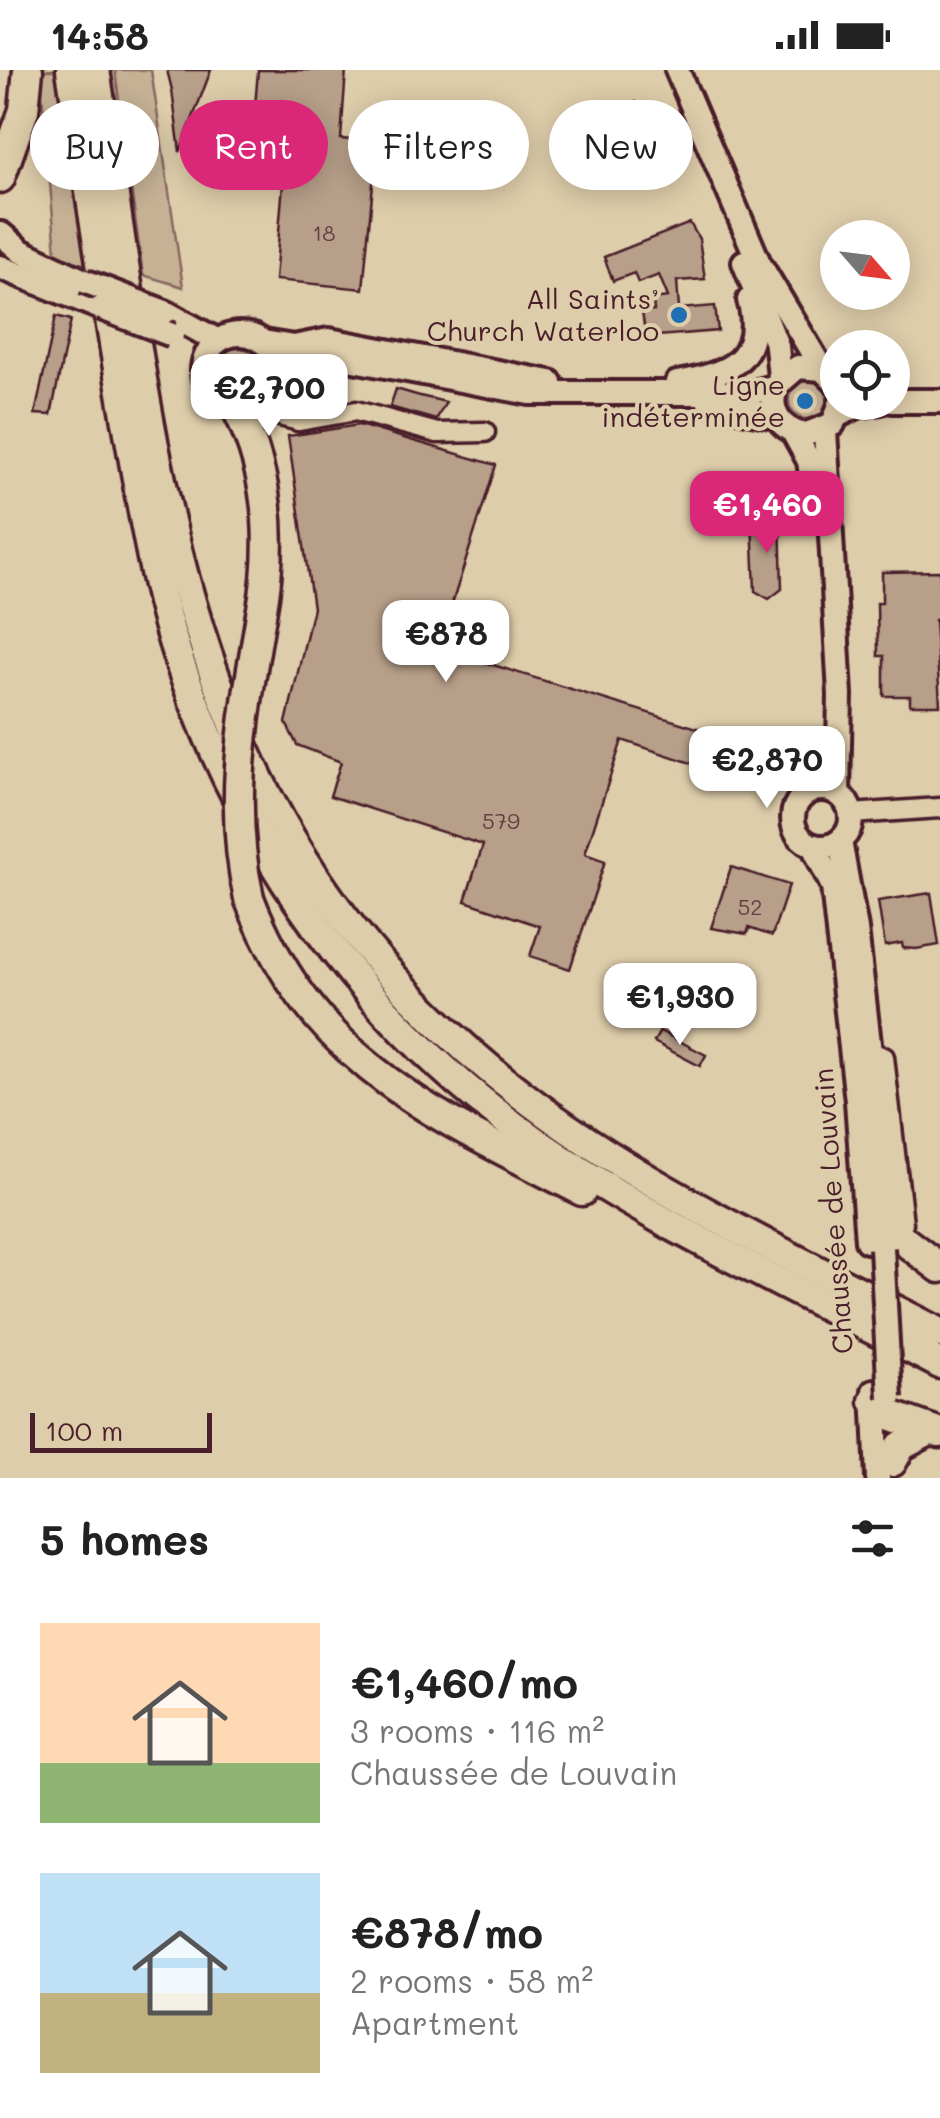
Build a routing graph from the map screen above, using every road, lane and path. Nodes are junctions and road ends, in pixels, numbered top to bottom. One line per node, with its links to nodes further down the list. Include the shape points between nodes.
1 (28, 70): 6 (highway, via 24,110)
2 (71, 70): 37 (highway, via 156,574 185,678 219,763 314,926 382,1008 514,1126)
3 (95, 70): 41 (highway, via 142,380 193,620 238,742 284,831 341,917 398,986 536,1106 681,1196)
4 (662, 70): 8 (main road)
5 (677, 70): 14 (main road, via 759,263)
6 (3, 167)
7 (0, 233): 9 (main road); 11 (main road)
8 (738, 248): 16 (main road, via 776,346); 18 (main road, via 754,318 740,362 714,377)
9 (0, 255)
10 (0, 267): 11 (main road)
11 (85, 292): 13 (main road, bridge); 13 (main road, bridge, via 165,312)
12 (264, 342): 13 (main road, via 237,334); 15 (main road, via 275,358); 18 (main road, via 294,348 329,340)
13 (211, 350): 22 (main road, via 208,392)
14 (820, 370)
15 (275, 382): 18 (main road, via 299,365 348,359 510,390); 22 (main road); 25 (street, via 286,410)
16 (778, 382): 17 (main road, via 798,367); 19 (main road, via 750,393); 26 (main road, via 773,407)
17 (820, 384)
18 (605, 392): 19 (main road)
19 (677, 395): 26 (main road)
20 (910, 401): 21 (main road)
21 (940, 401)
22 (243, 408): 25 (street); 37 (highway, bridge, via 267,500 269,546 236,825 249,898 267,944 328,1032 378,1076 641,1222)
23 (822, 420): 26 (main road, via 815,434)
24 (834, 420): 28 (main road, via 840,695)
25 (299, 421): 27 (street, via 356,410 437,433)
26 (785, 425): 28 (main road, via 809,462 812,482)
27 (485, 432)
28 (829, 791): 30 (main road); 32 (main road, via 800,798 793,814 800,837)
29 (940, 808): 30 (street)
30 (850, 814): 31 (main road)
31 (840, 841): 32 (main road); 34 (main road, Chaussée de Louvain)
32 (813, 846): 33 (main road, Chaussée de Louvain, via 832,884)
33 (839, 941): 34 (main road, Chaussée de Louvain, via 849,960 853,999 858,1006); 35 (main road, Chaussée de Louvain)
34 (865, 1003): 35 (main road, Chaussée de Louvain)
35 (876, 1111): 36 (main road, Chaussée de Louvain); 38 (street); 39 (main road, Chaussée de Louvain)
36 (884, 1198): 39 (main road, Chaussée de Louvain); 40 (highway, via 899,1237)
37 (669, 1223): 42 (highway)
38 (903, 1223)
39 (875, 1246): 43 (main road, Chaussée de Louvain)
40 (940, 1268)
41 (940, 1332)
42 (940, 1364)
43 (882, 1401): 44 (highway); 45 (main road, Chaussée de Louvain)
44 (935, 1432): 45 (highway, via 904,1443)
45 (887, 1473)

